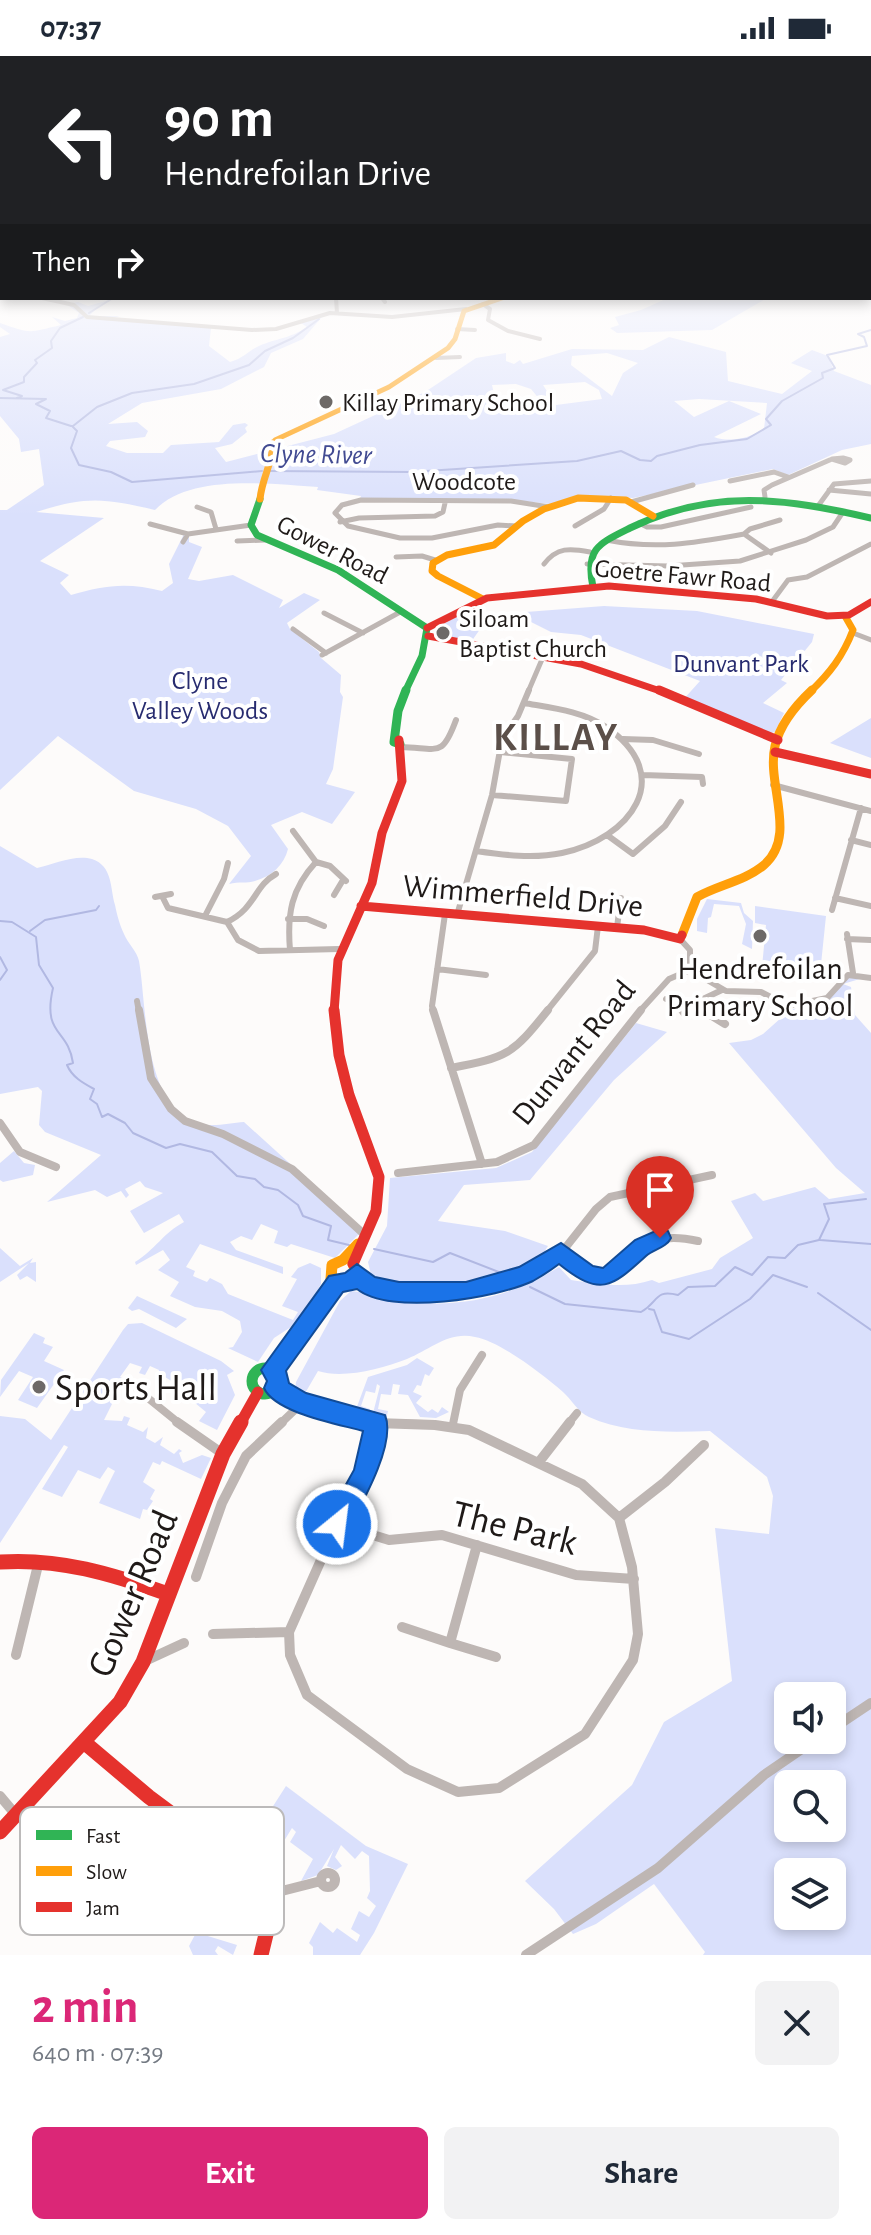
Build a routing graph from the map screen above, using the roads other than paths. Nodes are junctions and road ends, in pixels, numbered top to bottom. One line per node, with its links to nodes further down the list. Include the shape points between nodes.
1 (453, 341): 3 (main road, Gower Road)
2 (460, 357): 3 (street)
3 (436, 358): 26 (main road, Gower Road, via 389,387 279,437)
4 (830, 459): 5 (street)
5 (788, 477): 6 (street, via 774,472); 11 (street, via 764,490)
6 (736, 481)
7 (871, 481): 9 (street, via 834,484)
8 (693, 485): 13 (street)
9 (829, 490): 10 (street); 15 (street)
10 (871, 494)
11 (765, 497): 15 (main road); 20 (main road)
12 (611, 498): 13 (main road); 17 (main road, via 578,498); 28 (street, via 604,509)
13 (631, 502): 20 (main road)
14 (445, 503): 17 (street, Woodcote, via 522,501); 23 (street, via 435,516); 23 (street, Woodcote, via 356,501 337,508)
15 (818, 506): 19 (main road)
16 (197, 507): 29 (street, via 211,512)
17 (549, 507): 27 (main road)
18 (751, 507): 24 (street, via 661,527)
19 (843, 512): 21 (main road); 38 (street, via 833,527)
20 (653, 516): 24 (main road)
21 (871, 518)
22 (780, 520): 31 (street)
23 (340, 522): 27 (street, Woodcote, via 384,536 414,538 492,524)
24 (639, 523): 33 (main road)
25 (150, 524): 30 (street)
26 (251, 525): 29 (street); 32 (main road, Gower Road)
27 (517, 526): 40 (main road, via 486,548)
28 (575, 526)
29 (216, 529): 30 (street)
30 (188, 534): 35 (street)
31 (744, 534): 33 (street, via 669,547); 38 (street)
32 (265, 540): 34 (street); 47 (main road, Gower Road, via 338,570)
33 (606, 540): 37 (main road)
34 (241, 541)
35 (183, 542)
36 (871, 544): 46 (street, via 807,577 788,580)
37 (590, 552): 41 (street, via 561,548); 42 (main road)
38 (771, 553): 42 (street, via 687,566)
39 (396, 557): 40 (street)
40 (435, 560): 44 (main road, via 435,574 471,588)
41 (544, 564)
42 (587, 564): 43 (main road)
43 (593, 587): 44 (main road, Goetre Fawr Road); 46 (main road, Goetre Fawr Road)
44 (483, 599): 51 (main road, Goetre Fawr Road)
45 (871, 602): 49 (main road)
46 (771, 603): 49 (main road, Goetre Fawr Road)
47 (402, 611): 51 (main road, Gower Road); 52 (street)
48 (324, 613): 52 (street)
49 (845, 616): 53 (main road)
50 (293, 629): 52 (street, via 324,654)
51 (428, 632): 55 (main road); 60 (main road, via 394,723 394,742)
52 (363, 633)
53 (853, 633): 54 (street); 59 (main road, via 841,665 792,710)
54 (871, 640)
55 (543, 657): 56 (street); 59 (main road, via 631,679 708,716)
56 (524, 703): 58 (street, via 578,714); 61 (street)
57 (456, 720): 60 (street, via 441,748)
58 (623, 739): 63 (street, via 654,739); 65 (street, via 636,753)
59 (778, 740): 62 (main road)
60 (400, 746): 88 (main road, via 403,784 386,821 377,868)
61 (500, 752): 68 (street); 68 (street, via 572,759 566,801)
62 (775, 752): 64 (main road); 67 (main road)
63 (699, 754)
64 (871, 774)
65 (643, 775): 66 (street, via 702,777); 73 (street, via 638,808)
66 (703, 784)
67 (773, 785): 70 (street); 99 (main road, via 782,837 776,851 759,870 697,897)
68 (492, 795): 76 (street)
69 (681, 802): 73 (street, via 665,826 633,854)
70 (861, 808): 71 (street); 74 (street)
71 (871, 811)
72 (299, 834): 78 (street)
73 (607, 835): 76 (street, via 577,850 544,856)
74 (851, 840): 75 (street); 86 (street)
75 (871, 845)
76 (476, 851): 93 (street)
77 (342, 861): 80 (street)
78 (316, 862): 80 (street); 94 (street, via 287,910)
79 (228, 863): 91 (street)
80 (332, 867): 82 (street, via 344,880)
81 (276, 874): 87 (street, via 263,881)
82 (334, 895)
83 (163, 896): 91 (street, via 168,908)
84 (245, 897): 87 (street)
85 (621, 898): 98 (street)
86 (835, 898): 89 (street); 90 (street)
87 (255, 905): 95 (street)
88 (361, 906): 92 (main road, Wimmerfield Drive); 101 (main road)
89 (871, 906)
90 (832, 910)
91 (206, 914): 95 (street)
92 (445, 914): 93 (main road, Wimmerfield Drive); 103 (street)
93 (457, 915): 97 (main road, Wimmerfield Drive)
94 (288, 919): 96 (street); 102 (street)
95 (227, 922): 102 (street, via 249,947)
96 (324, 926)
97 (598, 926): 98 (main road, Wimmerfield Drive); 113 (street, via 595,951 518,1047 497,1060)
98 (617, 927): 99 (main road, Wimmerfield Drive)
99 (680, 939): 104 (street, via 690,950)
100 (871, 940): 105 (street, via 847,936)
101 (339, 949): 102 (street); 119 (main road, via 335,1029 353,1106 379,1177 374,1220)
102 (290, 950)
103 (437, 969): 106 (street); 113 (street, via 432,1006)
104 (690, 970): 108 (street); 115 (street, Dunvant Road, via 669,979 651,997 534,1145 516,1156)
105 (853, 973): 107 (street); 108 (street, via 840,978 827,998 795,1007 761,992)
106 (487, 975)
107 (871, 978)
108 (722, 990): 111 (street, via 703,999)
109 (666, 999): 111 (street, via 677,1003 682,1016)
110 (137, 1001): 119 (street, via 151,1078 171,1109 185,1121 292,1169)
111 (700, 1009): 112 (street)
112 (725, 1024)
113 (451, 1068): 115 (street)
114 (0, 1123): 116 (street, via 20,1152)
115 (482, 1164): 117 (street, Dunvant Road)
116 (56, 1167)
117 (398, 1173)
118 (712, 1175): 121 (street, via 612,1196 587,1216)
119 (366, 1236): 122 (main road)
120 (698, 1241): 121 (street, via 678,1236 650,1241 604,1277 587,1274)
121 (561, 1253): 124 (street, via 525,1274 466,1292 399,1292)
122 (351, 1266): 123 (main road); 123 (main road, via 335,1262 329,1270 331,1279); 124 (street)
123 (342, 1283): 124 (street); 126 (main road)
124 (368, 1286)
125 (482, 1355): 133 (street, via 461,1387)
126 (273, 1370): 127 (main road, via 279,1380); 128 (main road, via 253,1375 252,1386)
127 (275, 1388): 128 (main road); 130 (street)
128 (258, 1392): 135 (main road, Gower Road)
129 (140, 1397): 135 (street, via 207,1448)
130 (302, 1403): 132 (street); 142 (street, via 246,1456 222,1503)
131 (577, 1413): 136 (street)
132 (376, 1423): 133 (street); 138 (street, via 365,1473)
133 (453, 1425): 136 (street)
134 (704, 1445): 137 (street)
135 (223, 1454): 144 (main road, Gower Road)
136 (539, 1462): 137 (street, via 582,1484)
137 (619, 1518): 143 (street)
138 (337, 1524): 139 (street, The Park, via 389,1540 442,1535); 146 (street)
139 (477, 1545): 143 (street, The Park, via 576,1575); 149 (street)
140 (39, 1559): 141 (main road); 144 (main road, via 88,1567); 150 (street)
141 (0, 1562)
142 (196, 1577)
143 (634, 1579): 146 (street, via 638,1634 633,1660 617,1688 585,1734 499,1788 458,1792 394,1760 307,1695 290,1655)
144 (168, 1594): 152 (main road, Gower Road)
145 (402, 1627): 149 (street)
146 (289, 1632): 147 (street)
147 (213, 1634)
148 (184, 1643): 152 (street)
149 (450, 1643): 151 (street)
150 (16, 1655)
151 (496, 1657)
152 (143, 1662): 155 (main road, Gower Road, via 120,1702)
153 (871, 1703): 154 (street)
154 (846, 1720)
155 (85, 1743): 158 (main road, Gower Road); 159 (main road)
156 (795, 1754): 167 (street, via 658,1868)
157 (0, 1796): 161 (street)
158 (24, 1807)
159 (163, 1807)
160 (20, 1811): 161 (main road, Gower Road)
161 (16, 1815): 162 (main road, Gower Road)
162 (0, 1832)
163 (321, 1881): 164 (street)
164 (284, 1890)
165 (268, 1935): 166 (main road)
166 (261, 1955)
167 (526, 1955)

